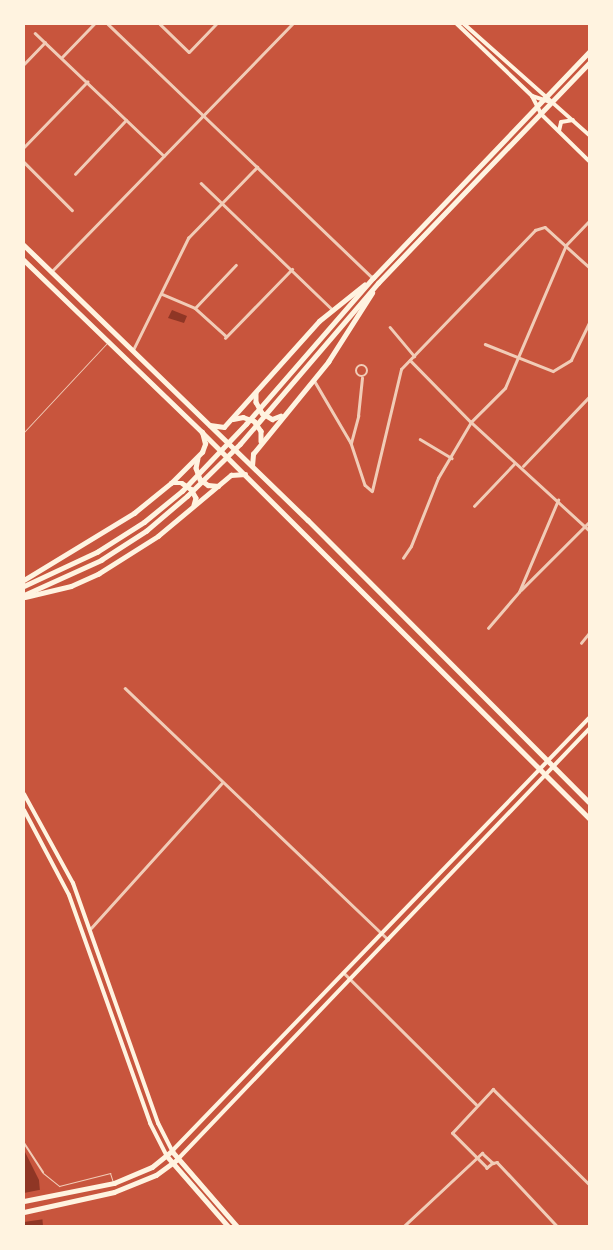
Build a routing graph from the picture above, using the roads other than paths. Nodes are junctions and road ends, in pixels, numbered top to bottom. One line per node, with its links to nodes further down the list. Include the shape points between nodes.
1 (94, 24): 11 (street)
2 (108, 24): 19 (street)
3 (160, 24): 4 (street, via 190,52)
4 (216, 24)
5 (292, 24): 19 (street)
6 (456, 24): 15 (main road)
7 (464, 24): 16 (main road)
8 (34, 33): 9 (street)
9 (45, 42): 11 (street); 13 (street)
10 (589, 52): 16 (main road)
11 (62, 57): 14 (street)
12 (589, 63): 17 (main road)
13 (24, 64)
14 (88, 82): 21 (street); 25 (street)
15 (532, 96): 16 (main road); 18 (main road)
16 (544, 100): 17 (main road); 18 (main road); 20 (main road)
17 (552, 102): 20 (main road); 22 (main road)
18 (537, 106): 20 (main road); 42 (main road)
19 (204, 114): 26 (street); 29 (street)
20 (541, 114): 23 (main road); 43 (main road)
21 (126, 120): 26 (street); 30 (street)
22 (573, 120): 23 (main road, via 561,122); 24 (main road)
23 (559, 132): 27 (main road)
24 (589, 135)
25 (24, 147)
26 (164, 156): 41 (street)
27 (589, 161)
28 (24, 162): 33 (street)
29 (257, 167): 32 (street); 42 (street)
30 (75, 174)
31 (201, 183): 32 (street)
32 (223, 202): 40 (street); 45 (street, via 188,238)
33 (72, 210)
34 (589, 221): 36 (street)
35 (24, 245): 41 (main road)
36 (566, 245): 39 (street); 54 (street, via 544,227 537,228); 55 (street)
37 (24, 260): 46 (main road)
38 (236, 265): 47 (street)
39 (589, 267)
40 (292, 270): 47 (street, via 225,337); 48 (street)
41 (51, 272): 44 (main road)
42 (372, 278): 48 (main road); 88 (main road, via 246,424 182,491 119,538 50,576)
43 (378, 283): 58 (main road, via 342,343); 90 (main road, via 240,444 175,508 112,553)
44 (74, 294): 46 (main road); 53 (main road)
45 (162, 294): 47 (street); 53 (street)
46 (66, 302): 51 (main road)
47 (195, 308)
48 (330, 308): 59 (main road)
49 (589, 323): 55 (street, via 571,360 554,370)
50 (390, 327): 54 (street)
51 (108, 342): 65 (lane); 66 (main road)
52 (485, 344): 55 (street)
53 (132, 350): 64 (main road)
54 (414, 356): 56 (street)
55 (520, 358): 63 (street, via 505,388)
56 (410, 360): 63 (street); 68 (street, via 401,370 374,490 365,485)
57 (362, 378): 57 (street, via 366,378 367,367 359,364 357,376); 68 (street)
58 (313, 379): 61 (main road); 68 (street)
59 (256, 392): 61 (main road, via 256,402 262,413 272,419); 62 (main road)
60 (589, 396): 74 (street)
61 (282, 415): 69 (main road)
62 (232, 419): 64 (main road, via 220,428); 69 (main road, via 243,416 256,424 262,434)
63 (471, 422): 71 (street); 72 (street)
64 (210, 425): 73 (main road)
65 (24, 432)
66 (202, 432): 70 (main road, via 205,444); 75 (main road)
67 (420, 439): 71 (street)
68 (351, 443)
69 (260, 444): 73 (main road, via 252,457)
70 (198, 457): 76 (main road); 77 (main road, via 196,468 200,478 208,485)
71 (452, 458): 86 (street, via 438,478 412,546)
72 (514, 463): 74 (street); 79 (street)
73 (252, 466): 84 (main road)
74 (522, 466): 78 (street)
75 (244, 474): 77 (main road, via 230,475); 85 (main road)
76 (171, 483): 80 (main road, via 191,489 196,498); 87 (main road, via 134,513)
77 (218, 486): 80 (main road)
78 (558, 500): 82 (street); 89 (street)
79 (474, 506)
80 (192, 508): 90 (main road, via 137,550 98,574 71,586)
81 (589, 522): 82 (street)
82 (585, 526): 83 (street); 89 (street)
83 (589, 530)
84 (332, 544): 85 (main road); 94 (main road)
85 (324, 553): 96 (main road)
86 (402, 558)
87 (24, 580)
88 (24, 586)
89 (519, 592): 91 (street)
90 (24, 596)
91 (488, 628)
92 (589, 633): 93 (street)
93 (581, 642)
94 (475, 687): 96 (main road); 99 (main road)
95 (125, 688): 103 (street)
96 (467, 696): 101 (main road)
97 (589, 718): 99 (main road)
98 (589, 729): 100 (main road)
99 (548, 760): 100 (main road); 101 (main road)
100 (553, 766): 102 (main road); 105 (main road)
101 (540, 769): 102 (main road); 109 (main road)
102 (545, 774): 107 (main road); 110 (main road)
103 (222, 782): 108 (street); 109 (street)
104 (24, 794): 108 (main road, via 65,865)
105 (589, 802)
106 (24, 810): 116 (main road, via 70,895 150,1123)
107 (589, 818)
108 (90, 928): 115 (main road, via 158,1123)
109 (382, 933): 110 (street); 111 (main road)
110 (388, 938): 112 (main road)
111 (344, 973): 112 (street); 115 (main road)
112 (350, 978): 113 (street); 118 (main road)
113 (476, 1104): 117 (street, via 452,1133); 123 (street, via 492,1089 495,1090)
114 (24, 1143): 121 (street)
115 (172, 1151): 116 (main road); 118 (main road)
116 (167, 1156): 119 (main road); 122 (main road, via 146,1170)
117 (476, 1157): 120 (street, via 487,1168); 120 (street, via 482,1152); 128 (street)
118 (178, 1159): 119 (main road); 127 (main road)
119 (172, 1164): 125 (main road, via 134,1185); 126 (main road)
120 (493, 1164): 129 (street, via 497,1162)
121 (43, 1172): 122 (lane, via 58,1186 110,1173)
122 (114, 1183): 124 (main road)
123 (589, 1184)
124 (24, 1202)
125 (24, 1212)
126 (228, 1226)
127 (237, 1226)
128 (404, 1226)
129 (557, 1226)

